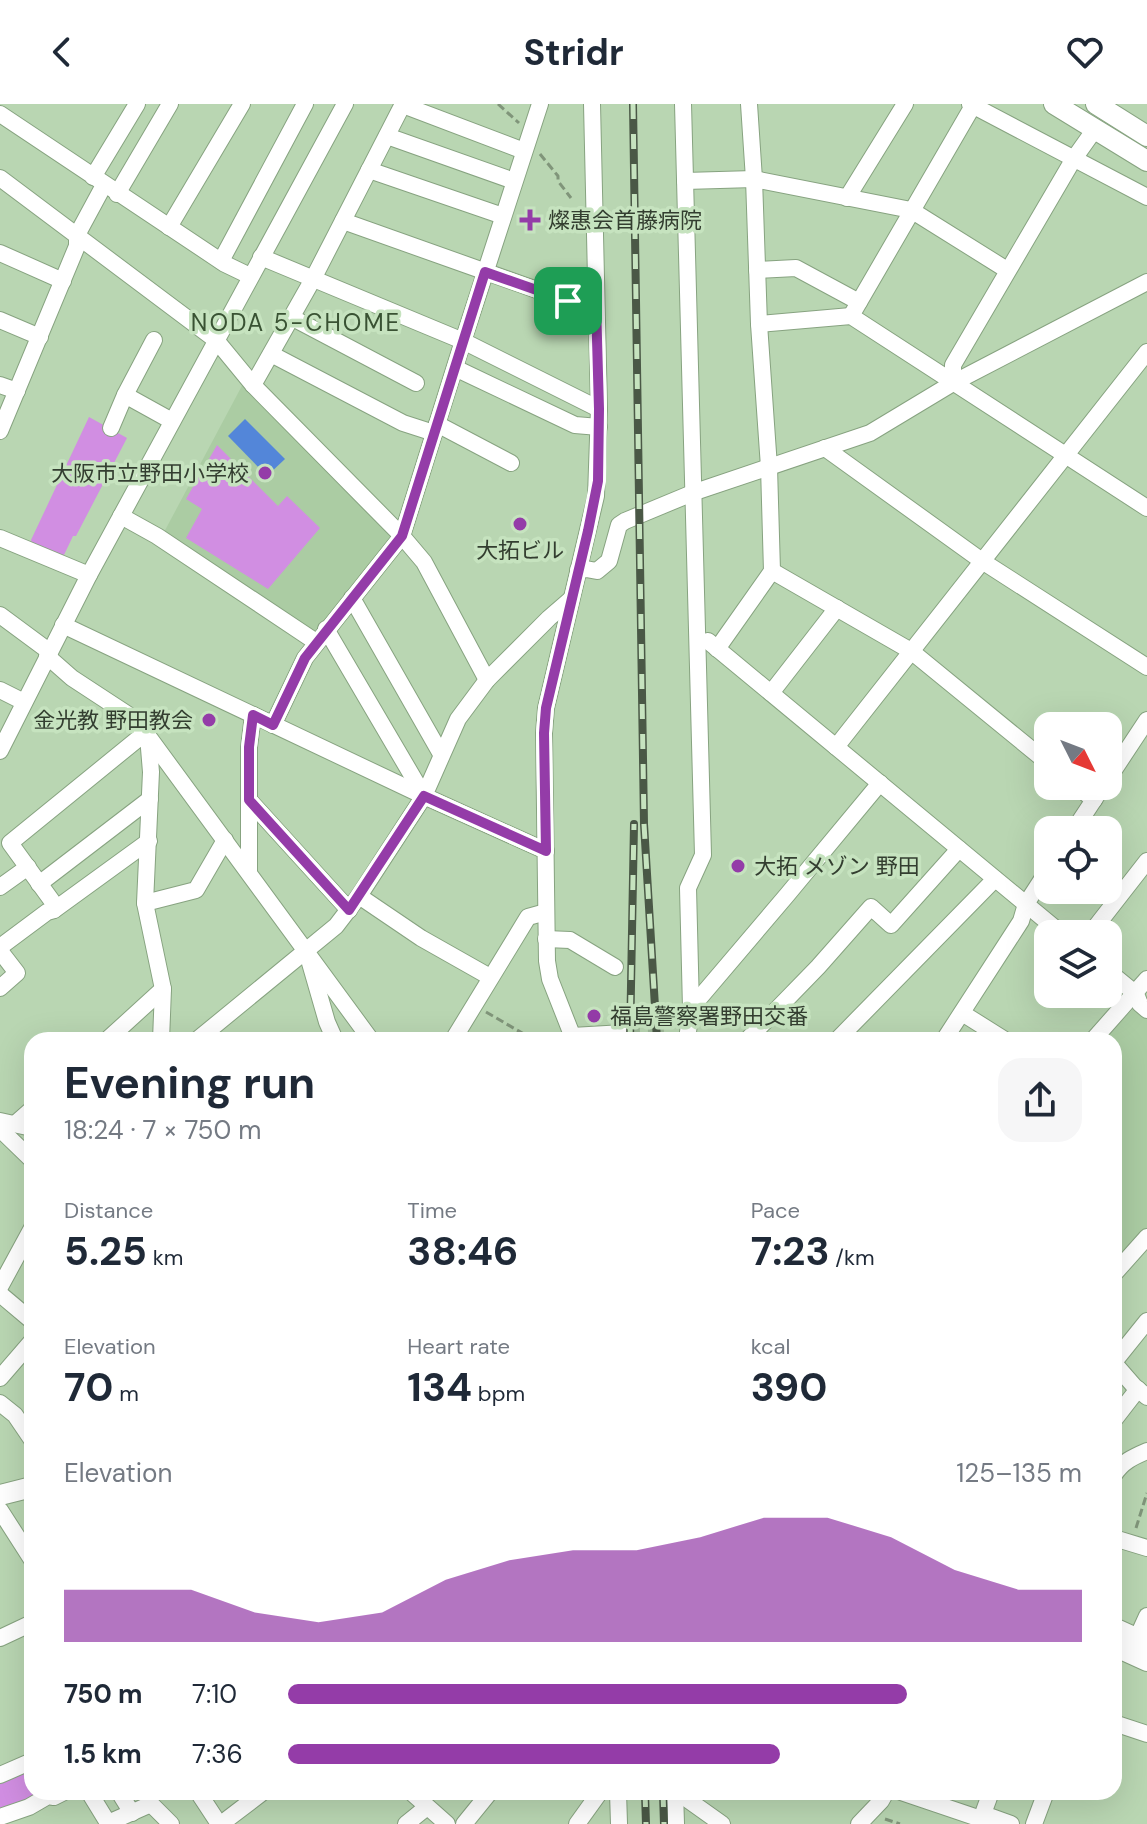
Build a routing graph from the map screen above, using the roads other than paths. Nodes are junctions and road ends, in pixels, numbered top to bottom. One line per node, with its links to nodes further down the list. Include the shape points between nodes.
1 (137, 104): 27 (street)
2 (170, 104): 27 (street)
3 (242, 104): 33 (street)
4 (305, 104): 37 (street)
5 (344, 104): 36 (street)
6 (540, 104): 19 (street)
7 (592, 104): 45 (street)
8 (683, 104): 26 (street)
9 (749, 104): 24 (street)
10 (905, 104): 29 (street)
11 (1054, 104): 16 (main road)
12 (403, 105): 17 (street); 19 (street)
13 (972, 105): 20 (street); 30 (street)
14 (1105, 106): 18 (main road)
15 (0, 114): 27 (street)
16 (1095, 129): 20 (street); 21 (main road)
17 (387, 136): 22 (street); 25 (street)
18 (1147, 136)
19 (524, 151): 25 (street)
20 (1073, 160): 28 (street); 39 (street)
21 (1147, 161)
22 (369, 170): 31 (street); 32 (street)
23 (0, 178): 34 (street)
24 (754, 179): 26 (street); 29 (street); 38 (street)
25 (514, 181): 31 (street)
26 (685, 181): 73 (street)
27 (105, 185): 33 (street); 34 (street)
28 (1147, 197)
29 (847, 198): 30 (street)
30 (911, 210): 39 (street); 46 (street)
31 (503, 216): 40 (street)
32 (343, 221): 40 (street); 42 (street)
33 (169, 227): 37 (street)
34 (77, 235): 43 (street); 52 (street)
35 (0, 253): 43 (street)
36 (261, 257): 41 (street); 42 (street)
37 (221, 261): 41 (street)
38 (757, 270): 46 (street, via 796,268); 49 (street)
39 (1007, 270): 58 (street, via 953,365)
40 (485, 272): 45 (street, via 568,301); 53 (street)
41 (250, 276): 52 (street)
42 (313, 279): 47 (street); 53 (street)
43 (63, 281): 50 (street)
44 (1147, 282): 58 (street)
45 (596, 304): 63 (street)
46 (855, 309): 49 (street); 58 (street)
47 (291, 317): 55 (street); 57 (street)
48 (0, 320): 50 (street)
49 (759, 324): 72 (street)
50 (40, 337): 61 (street)
51 (154, 340): 62 (street)
52 (216, 340): 60 (street); 64 (street)
53 (463, 341): 56 (street); 63 (street)
54 (1147, 352): 70 (street)
55 (271, 354): 60 (street); 67 (street, via 403,423)
56 (455, 368): 65 (street, via 575,425); 67 (street)
57 (416, 383)
58 (953, 383): 69 (street, via 870,433); 70 (street)
59 (0, 385): 61 (street)
60 (253, 385): 76 (street)
61 (17, 391): 68 (street)
62 (125, 395): 64 (street); 66 (street)
63 (599, 409): 65 (street)
64 (172, 421): 75 (street)
65 (599, 427): 79 (street, via 596,496)
66 (111, 428)
67 (436, 429): 71 (street); 76 (street)
68 (0, 431)
69 (825, 448): 72 (street); 78 (street)
70 (1066, 455): 74 (street); 78 (street)
71 (511, 463)
72 (769, 467): 73 (street); 80 (street)
73 (695, 492): 79 (street, via 619,525 606,565 597,571); 87 (street)
74 (1147, 508)
75 (121, 516): 81 (street); 88 (street)
76 (402, 536): 82 (street); 93 (street, via 424,562)
77 (0, 538): 81 (street)
78 (982, 561): 90 (street); 92 (street)
79 (578, 570): 83 (street)
80 (772, 571): 84 (street); 89 (street)
81 (89, 575): 86 (street)
82 (352, 598): 88 (street); 104 (street)
83 (571, 599): 93 (street); 113 (street, via 546,708)
84 (837, 608): 90 (street); 95 (street)
85 (0, 615): 91 (street)
86 (63, 625): 91 (street); 97 (street)
87 (698, 632): 89 (street); 138 (street, via 703,855 688,888)
88 (321, 636): 99 (street); 107 (street)
89 (717, 649): 95 (street)
90 (911, 651): 101 (street); 103 (street)
91 (48, 654): 96 (street); 100 (street, via 72,678 130,716)
92 (1147, 667)
93 (487, 680): 104 (street, via 458,719)
94 (0, 690): 96 (street)
95 (771, 693): 101 (street)
96 (24, 702): 102 (street)
97 (253, 715): 99 (street); 109 (street)
98 (1147, 720): 105 (street)
99 (273, 725): 107 (street)
100 (148, 736): 108 (street); 110 (street); 115 (street, via 10,843)
101 (836, 747): 106 (street)
102 (0, 751)
103 (1034, 752)
104 (441, 754): 107 (street)
105 (1122, 758)
106 (880, 783): 112 (street); 138 (street)
107 (424, 796): 113 (street); 122 (street)
108 (150, 799): 111 (street); 118 (street)
109 (249, 800): 116 (street); 122 (street)
110 (225, 840): 116 (street); 121 (street, via 196,890)
111 (149, 841): 121 (street); 124 (street)
112 (959, 849): 117 (street); 149 (street, via 891,925 871,907)
113 (546, 851): 125 (street)
114 (1147, 861): 127 (street)
115 (28, 867): 118 (street); 119 (street)
116 (249, 872): 130 (street)
117 (995, 879): 123 (street); 150 (street)
118 (39, 884): 124 (street)
119 (0, 887)
120 (1034, 892): 123 (street)
121 (145, 903): 136 (street)
122 (354, 903): 130 (street); 132 (street)
123 (1026, 904): 126 (street); 140 (street, via 1021,921)
124 (54, 910): 129 (street)
125 (546, 912): 128 (street); 132 (street, via 528,917)
126 (1045, 920)
127 (1101, 920)
128 (546, 939): 131 (street, via 570,940); 147 (street, via 550,979)
129 (0, 949): 135 (street, via 17,973)
130 (307, 950): 143 (street); 144 (street); 145 (street)
131 (615, 967)
132 (490, 977): 146 (street)
133 (1147, 979): 137 (street)
134 (1122, 982): 137 (street)
135 (0, 988)
136 (163, 989): 141 (street); 142 (street)
137 (1136, 994): 139 (street); 153 (street)
138 (691, 1008): 148 (street)
139 (1147, 1010)
140 (962, 1013): 151 (street); 152 (street)
141 (116, 1032)
142 (161, 1032)
143 (207, 1032)
144 (331, 1032)
145 (365, 1032)
146 (458, 1032)
147 (571, 1032)
148 (686, 1032)
149 (755, 1032)
150 (845, 1032)
151 (949, 1032)
152 (992, 1032)
153 (1100, 1032)
154 (12, 1126): 155 (street)
155 (24, 1146)
156 (1147, 1237): 158 (street)
157 (24, 1243): 159 (street)
158 (1122, 1265)
159 (0, 1287)
160 (0, 1294): 161 (street)
161 (24, 1314)
162 (1147, 1321): 164 (street)
163 (24, 1350): 166 (street)
164 (1122, 1353)
165 (1122, 1371): 167 (street)
166 (0, 1378)
167 (1143, 1393): 169 (street)
168 (0, 1403): 170 (street)
169 (1122, 1413)
170 (24, 1428)
171 (1147, 1451): 172 (street)
172 (1122, 1465)
173 (24, 1489): 174 (main road)
174 (0, 1495)
175 (0, 1510): 176 (street)
176 (24, 1548)
177 (1147, 1616): 181 (street)
178 (24, 1627): 180 (street)
179 (1122, 1631): 181 (main road)
180 (0, 1638)
181 (1142, 1640)
182 (1122, 1650): 183 (main road)
183 (1147, 1661)
184 (1122, 1726): 185 (street)
185 (1147, 1734)
186 (24, 1764): 187 (street)
187 (0, 1775)
188 (41, 1800): 205 (street)
189 (94, 1800): 204 (street, via 108,1823)
190 (124, 1800): 204 (street)
191 (204, 1800): 208 (street)
192 (252, 1800): 208 (street)
193 (420, 1800): 203 (street)
194 (484, 1800): 211 (street)
195 (594, 1800): 212 (street)
196 (618, 1800): 213 (street)
197 (676, 1800): 214 (street)
198 (699, 1800): 215 (street)
199 (882, 1800): 216 (street)
200 (925, 1800): 206 (street)
201 (988, 1800): 206 (street)
202 (1043, 1800): 218 (street)
203 (427, 1807): 209 (street); 210 (street)
204 (132, 1813): 207 (street, via 151,1804)
205 (0, 1817)
206 (982, 1819): 217 (street)
207 (171, 1824)
208 (220, 1824)
209 (406, 1824)
210 (447, 1824)
211 (464, 1824)
212 (577, 1824)
213 (619, 1824)
214 (676, 1824)
215 (722, 1824)
216 (859, 1824)
217 (1011, 1824)
218 (1034, 1824)

